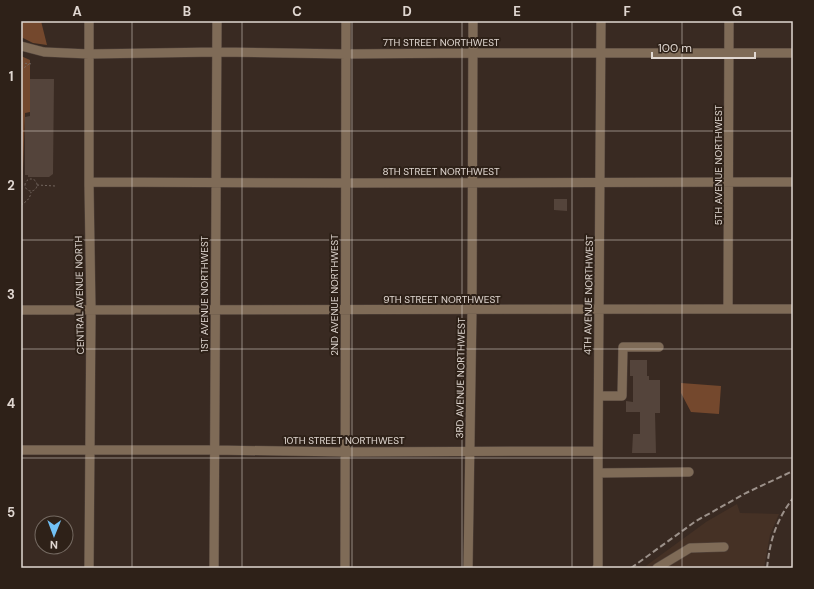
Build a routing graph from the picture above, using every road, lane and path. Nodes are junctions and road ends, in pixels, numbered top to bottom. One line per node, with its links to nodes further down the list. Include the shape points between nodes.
1 (89, 21): 13 (street, CENTRAL AVENUE NORTH)
2 (217, 21): 8 (street, 1ST AVENUE NORTHWEST)
3 (346, 21): 14 (street, 2ND AVENUE NORTHWEST)
4 (473, 21): 9 (street, 3RD AVENUE NORTHWEST)
5 (601, 21): 10 (street, 4TH AVENUE NORTHWEST)
6 (729, 21): 11 (street, 5TH AVENUE NORTHWEST)
7 (21, 46): 13 (street, 7TH STREET NORTHWEST, via 44,52)
8 (217, 52): 13 (street, 7TH STREET NORTHWEST); 14 (street, 7TH STREET NORTHWEST); 19 (street, 1ST AVENUE NORTHWEST)
9 (472, 53): 10 (street, 7TH STREET NORTHWEST); 14 (street, 7TH STREET NORTHWEST); 21 (street, 3RD AVENUE NORTHWEST)
10 (601, 53): 11 (street, 7TH STREET NORTHWEST); 22 (street, 4TH AVENUE NORTHWEST)
11 (729, 53): 12 (street, 7TH STREET NORTHWEST); 23 (street, 5TH AVENUE NORTHWEST)
12 (793, 53)
13 (89, 54): 20 (street, CENTRAL AVENUE NORTH)
14 (346, 54): 25 (street, 2ND AVENUE NORTHWEST)
15 (21, 63): 16 (path)
16 (30, 64): 17 (path); 18 (path)
17 (33, 64)
18 (21, 70)
19 (216, 181): 20 (street, 8TH STREET NORTHWEST); 25 (street, 8TH STREET NORTHWEST); 34 (street, 1ST AVENUE NORTHWEST)
20 (89, 182): 33 (street, CENTRAL AVENUE NORTH)
21 (472, 182): 22 (street, 8TH STREET NORTHWEST); 25 (street, 8TH STREET NORTHWEST); 30 (street, 3RD AVENUE NORTHWEST)
22 (600, 182): 23 (street, 8TH STREET NORTHWEST); 36 (street, 4TH AVENUE NORTHWEST)
23 (729, 182): 24 (street, 8TH STREET NORTHWEST); 37 (street, 5TH AVENUE NORTHWEST)
24 (793, 182)
25 (345, 183): 35 (street, 2ND AVENUE NORTHWEST)
26 (37, 185): 27 (path); 28 (path, via 35,190); 28 (path, via 34,179 27,180 25,188)
27 (54, 186)
28 (31, 191): 29 (path, via 28,200)
29 (21, 205)
30 (472, 309): 35 (street, 9TH STREET NORTHWEST); 36 (street, 9TH STREET NORTHWEST); 43 (street, 3RD AVENUE NORTHWEST)
31 (793, 309): 37 (street, 9TH STREET NORTHWEST)
32 (21, 310): 33 (street, 9TH STREET NORTHWEST)
33 (91, 310): 34 (street, 9TH STREET NORTHWEST); 41 (street, CENTRAL AVENUE NORTH)
34 (215, 310): 35 (street, 9TH STREET NORTHWEST); 42 (street, 1ST AVENUE NORTHWEST)
35 (345, 310): 45 (street, 2ND AVENUE NORTHWEST)
36 (599, 310): 37 (street, 9TH STREET NORTHWEST); 39 (street, 4TH AVENUE NORTHWEST)
37 (728, 310)
38 (659, 347): 39 (street, via 623,347 622,396)
39 (598, 396): 44 (street, 4TH AVENUE NORTHWEST)
40 (21, 450): 41 (street, 10TH STREET NORTHWEST)
41 (90, 450): 42 (street, 10TH STREET NORTHWEST); 49 (street, CENTRAL AVENUE NORTH)
42 (214, 450): 45 (street, 10TH STREET NORTHWEST); 50 (street, 1ST AVENUE NORTHWEST)
43 (470, 451): 44 (street, 10TH STREET NORTHWEST); 45 (street, 10TH STREET NORTHWEST); 52 (street, 3RD AVENUE NORTHWEST)
44 (598, 451): 47 (street, 4TH AVENUE NORTHWEST)
45 (346, 452): 51 (street, 2ND AVENUE NORTHWEST)
46 (689, 472): 47 (street)
47 (598, 473): 53 (street, 4TH AVENUE NORTHWEST)
48 (724, 547): 54 (street, via 690,548)
49 (89, 568)
50 (214, 568)
51 (345, 568)
52 (468, 568)
53 (597, 568)
54 (657, 568)

